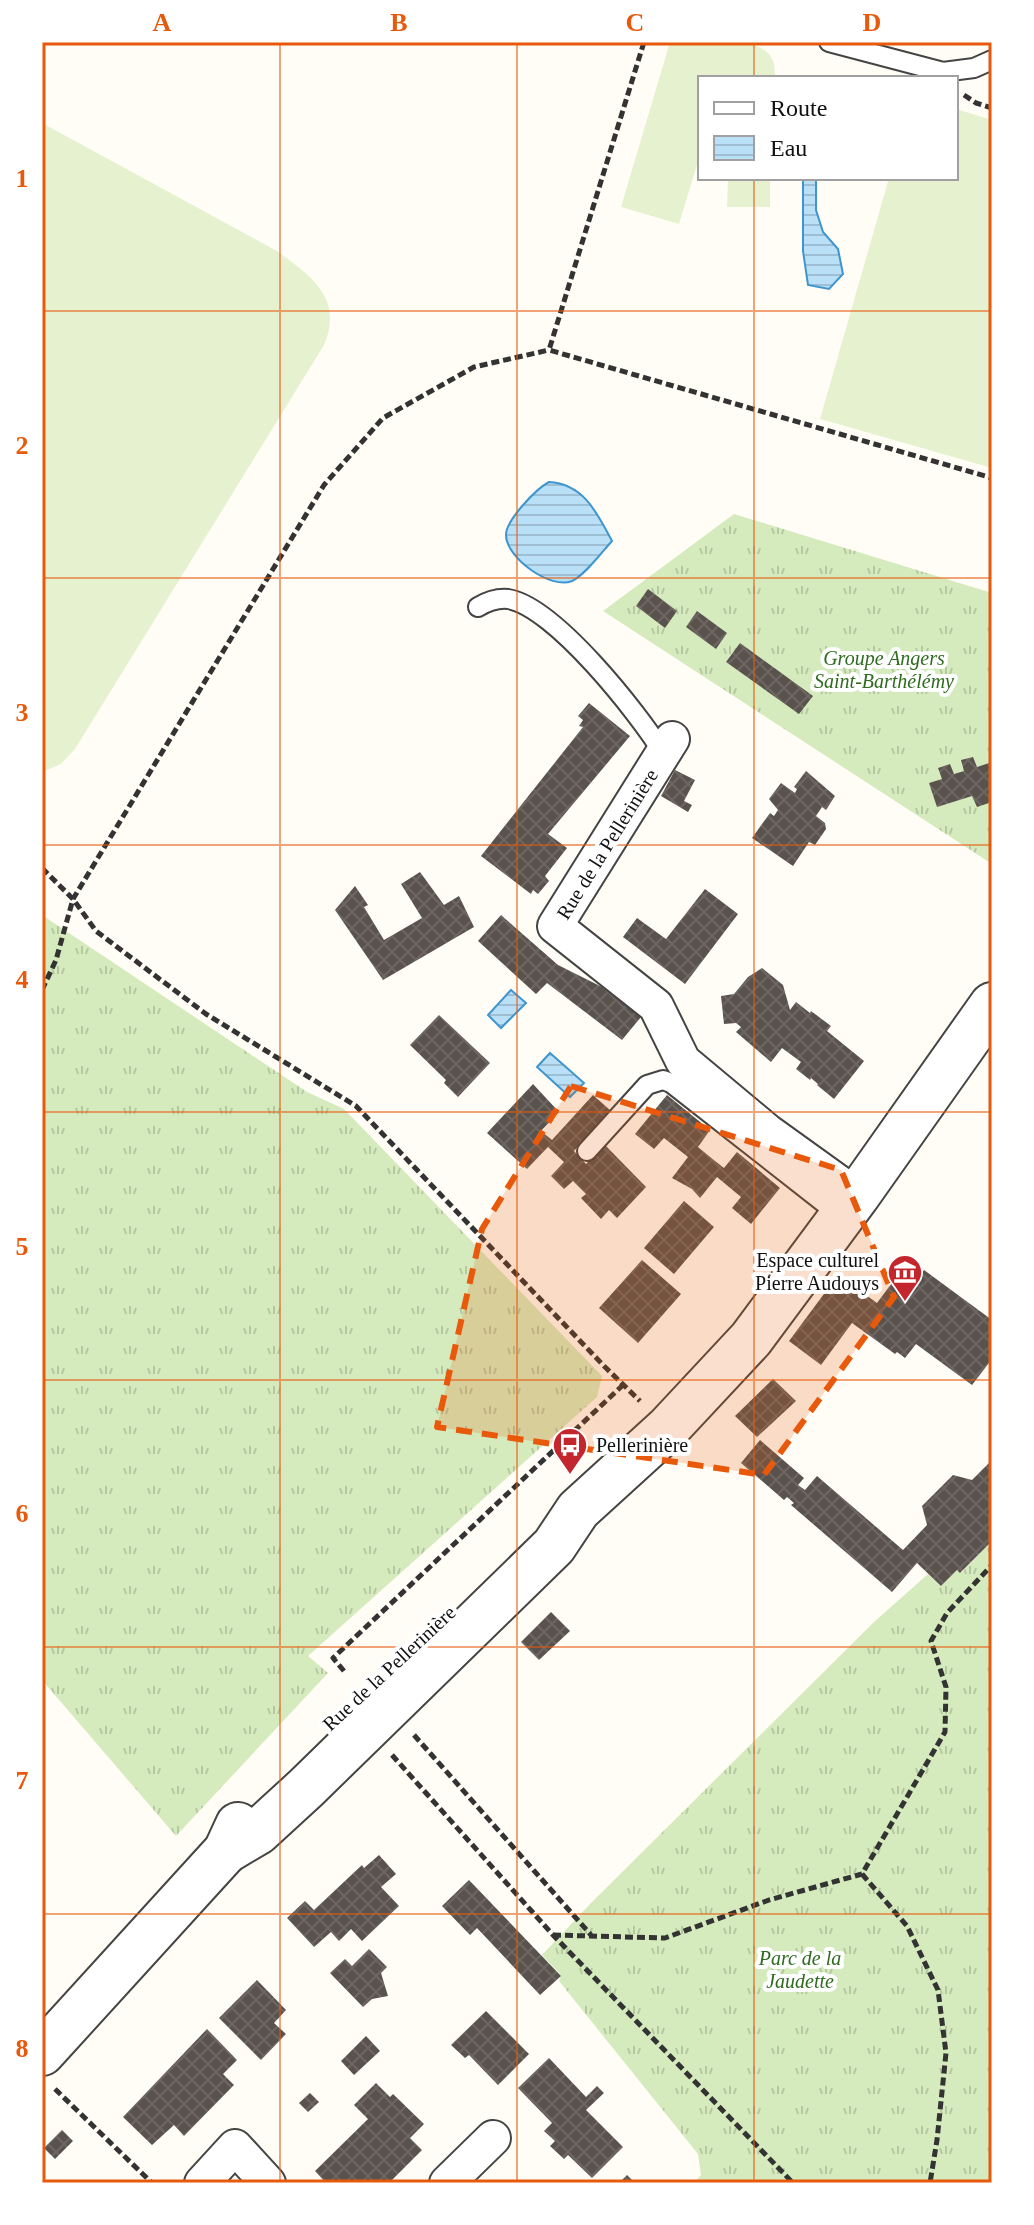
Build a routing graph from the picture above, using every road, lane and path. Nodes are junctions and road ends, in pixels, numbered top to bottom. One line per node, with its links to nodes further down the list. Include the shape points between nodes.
1 (644, 42): 6 (path)
2 (829, 42): 3 (lane, via 943,72)
3 (992, 60)
4 (958, 90): 5 (path)
5 (992, 108)
6 (549, 350): 7 (path); 11 (path, via 474,367 383,418 324,485)
7 (992, 478)
8 (478, 607): 9 (lane, via 509,599 545,620 582,649 651,733)
9 (668, 746): 15 (street, Rue de la Pellerinière, via 555,926 656,1006 683,1061)
10 (42, 868): 11 (path)
11 (73, 899): 12 (path); 16 (path, via 96,931 206,1014 356,1106)
12 (42, 990)
13 (992, 1005): 15 (street, Rue de la Pellerinière)
14 (587, 1151): 15 (lane, via 647,1085 663,1080 747,1144)
15 (849, 1206): 17 (street, Rue de la Pellerinière, via 751,1339)
16 (623, 1385): 17 (path); 19 (path, via 333,1658)
17 (668, 1428): 25 (street, Rue de la Pellerinière, via 578,1510 540,1531 306,1746 244,1813 226,1851)
18 (992, 1565): 22 (path, via 947,1613 931,1641 946,1687 945,1732)
19 (344, 1671)
20 (413, 1734): 24 (path)
21 (387, 1749): 23 (path)
22 (862, 1874): 23 (path, via 769,1900 665,1938); 32 (path, via 907,1926 938,1990 946,2053)
23 (553, 1935): 31 (path)
24 (591, 1935)
25 (49, 2071): 27 (path)
26 (493, 2138): 30 (street)
27 (152, 2183)
28 (202, 2183): 29 (street, via 235,2147)
29 (268, 2183)
30 (447, 2183)
31 (793, 2183)
32 (930, 2183)

